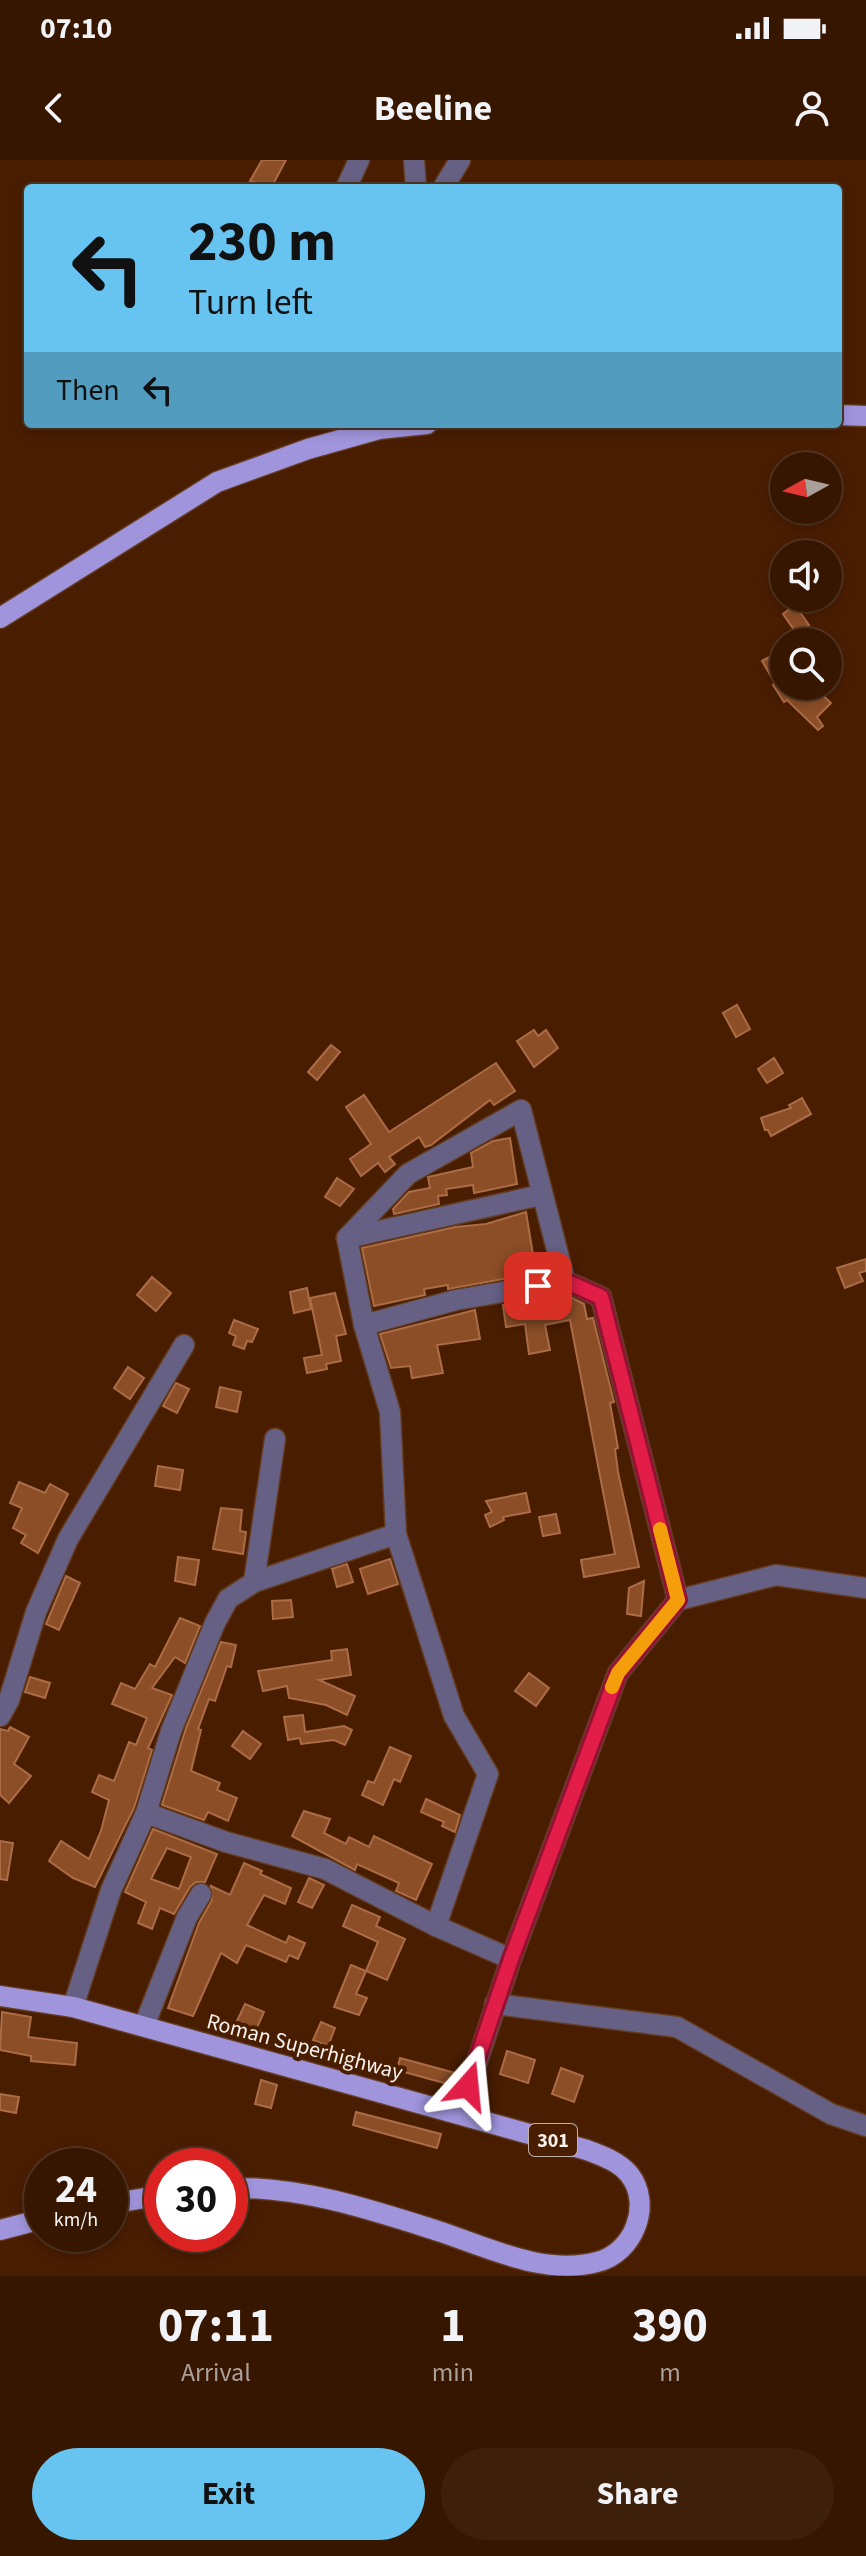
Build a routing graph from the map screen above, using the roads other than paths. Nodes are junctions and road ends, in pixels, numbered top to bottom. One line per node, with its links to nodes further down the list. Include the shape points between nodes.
1 (359, 160): 4 (street)
2 (460, 160): 6 (street)
3 (416, 161): 5 (street)
4 (348, 184)
5 (416, 184)
6 (445, 184)
7 (842, 415): 8 (main road)
8 (866, 416)
9 (389, 428): 10 (main road, via 308,449 217,482)
10 (0, 618)
11 (541, 1195): 12 (street); 12 (street, via 521,1110 408,1174); 13 (street)
12 (347, 1238): 14 (street)
13 (565, 1281): 14 (street, via 456,1300); 20 (street, via 601,1297)
14 (364, 1325): 17 (street, via 390,1412)
15 (184, 1345): 21 (street, via 68,1539)
16 (275, 1439): 18 (street)
17 (396, 1534): 18 (street); 24 (street, via 454,1716 488,1774)
18 (254, 1582): 22 (street, via 228,1599 215,1623 171,1731)
19 (866, 1588): 20 (street, via 776,1575)
20 (678, 1600): 25 (street, via 618,1673)
21 (0, 1716)
22 (146, 1813): 24 (street, via 325,1869); 28 (street, via 111,1890)
23 (201, 1894): 29 (street)
24 (436, 1926): 25 (street)
25 (511, 1959): 27 (street)
26 (0, 1996): 28 (main road, Roman Superhighway / 301)
27 (495, 2004): 30 (street); 31 (street, via 677,2027 831,2114)
28 (73, 2007): 29 (main road, Roman Superhighway / 301)
29 (144, 2026): 30 (main road, Roman Superhighway / 301)
30 (460, 2113): 32 (main road, Roman Superhighway / 301, via 587,2150 619,2165 638,2190 636,2228 627,2243 599,2262 532,2261 316,2197)
31 (866, 2126)
32 (248, 2188)
33 (24, 2224): 34 (main road)
34 (0, 2230)

